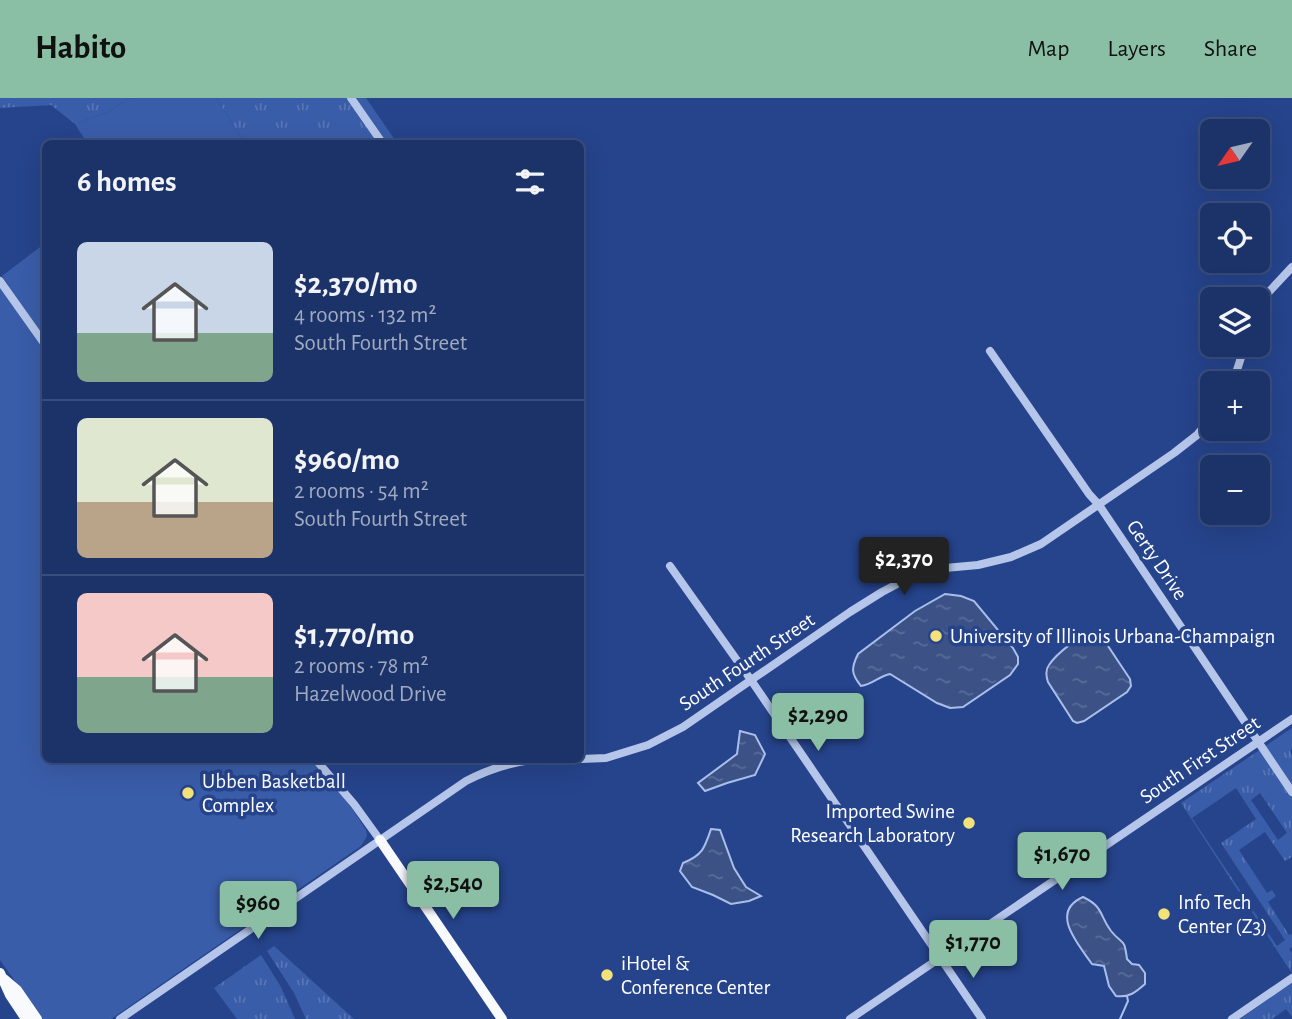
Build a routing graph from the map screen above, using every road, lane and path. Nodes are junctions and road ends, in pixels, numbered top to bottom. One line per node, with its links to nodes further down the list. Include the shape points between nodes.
1 (351, 98): 2 (street)
2 (380, 140)
3 (1292, 267): 5 (street)
4 (0, 281): 6 (street)
5 (1270, 291)
6 (42, 340)
7 (990, 351): 9 (street, Gerty Drive)
8 (1200, 431): 9 (street, South Fourth Street)
9 (1099, 505): 11 (street, South Fourth Street, via 1041,544 1011,557 912,576); 13 (street, Gerty Drive)
10 (670, 566): 11 (street)
11 (751, 680): 14 (street, South Fourth Street, via 648,745 606,758); 19 (street)
12 (1292, 719): 13 (street, South First Street)
13 (1258, 741): 17 (street, Gerty Drive); 19 (street, South First Street)
14 (584, 759)
15 (319, 763): 18 (street)
16 (509, 763): 18 (street, via 466,781)
17 (1292, 792)
18 (380, 839): 24 (street); 25 (main road)
19 (941, 957): 26 (street, South First Street); 27 (street)
20 (2, 976): 22 (main road); 23 (main road)
21 (1292, 978): 28 (street)
22 (26, 1019)
23 (37, 1019)
24 (120, 1019)
25 (502, 1019)
26 (850, 1019)
27 (982, 1019)
28 (1232, 1019)

